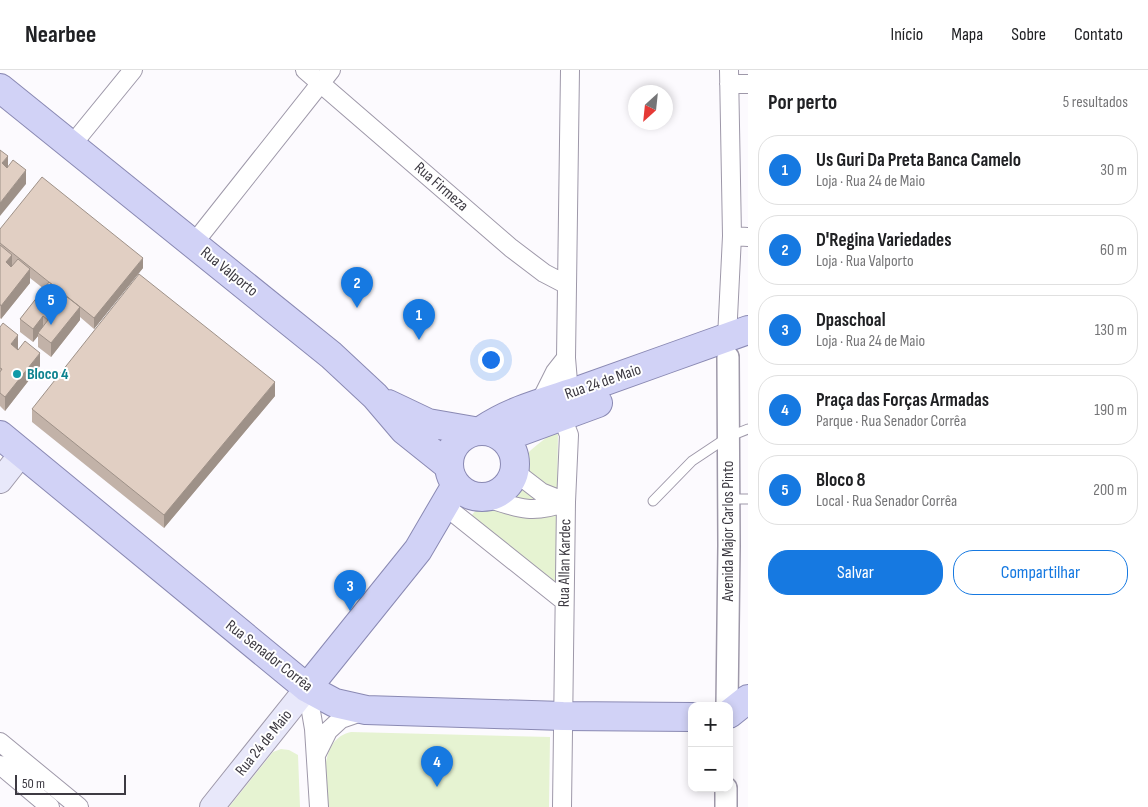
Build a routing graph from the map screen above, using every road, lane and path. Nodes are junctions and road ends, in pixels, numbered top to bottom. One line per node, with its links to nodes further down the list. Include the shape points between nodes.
1 (133, 70): 7 (street)
2 (305, 70): 4 (street, Rua Firmeza)
3 (570, 70): 10 (street)
4 (326, 76): 9 (street); 10 (street, Rua Firmeza, via 511,248 544,273)
5 (736, 80): 8 (street, Avenida Major Carlos Pinto)
6 (0, 88): 7 (main road, Rua Valporto)
7 (71, 146): 9 (main road, Rua Valporto)
8 (741, 236): 11 (street, Avenida Major Carlos Pinto)
9 (194, 243): 14 (main road, Rua Valporto, via 331,355)
10 (567, 285): 12 (street)
11 (738, 343): 13 (main road, Rua 24 de Maio); 15 (main road, Rua 24 de Maio); 17 (street, Avenida Major Carlos Pinto)
12 (566, 358): 13 (street); 15 (street, via 555,372)
13 (569, 394): 15 (main road, Rua 24 de Maio)
14 (375, 396): 16 (main road, via 428,423); 22 (main road, Rua Valporto)
15 (547, 411): 16 (main road); 16 (main road, Rua 24 de Maio, via 506,415); 26 (street, Rua Allan Kardec, via 564,422 569,434)
16 (496, 432): 20 (main road, via 514,452); 22 (main road, Rua 24 de Maio, via 466,434 454,446 450,455)
17 (739, 433): 24 (street, Avenida Major Carlos Pinto); 25 (lane, via 692,461)
18 (0, 435): 19 (main road, Rua Senador Corrêa)
19 (22, 453): 21 (main road); 28 (main road, Rua Senador Corrêa)
20 (515, 472): 23 (main road, via 503,490); 26 (street, via 541,492)
21 (0, 481)
22 (450, 486): 23 (main road); 27 (street); 28 (main road, Rua 24 de Maio, via 418,550)
23 (484, 497): 26 (street, via 537,510)
24 (739, 499): 30 (street, Avenida Major Carlos Pinto, via 729,546)
25 (653, 501)
26 (566, 502): 27 (street, Rua Allan Kardec)
27 (564, 601): 33 (street, Rua Allan Kardec)
28 (307, 688): 31 (main road, Rua Senador Corrêa, via 334,703); 38 (street); 43 (main road, Rua 24 de Maio)
29 (748, 699): 32 (main road)
30 (727, 702)
31 (366, 710): 33 (main road, Rua Senador Corrêa); 38 (street, via 340,719 328,731)
32 (733, 712)
33 (563, 716): 36 (main road, Rua Senador Corrêa); 45 (street, Rua Allan Kardec)
34 (733, 716): 35 (main road)
35 (748, 716)
36 (688, 717)
37 (6, 747): 39 (street); 42 (street)
38 (316, 755): 44 (street)
39 (1, 766): 41 (street)
40 (726, 792): 46 (street)
41 (50, 807)
42 (79, 807)
43 (212, 807)
44 (319, 807)
45 (562, 807)
46 (726, 807)

